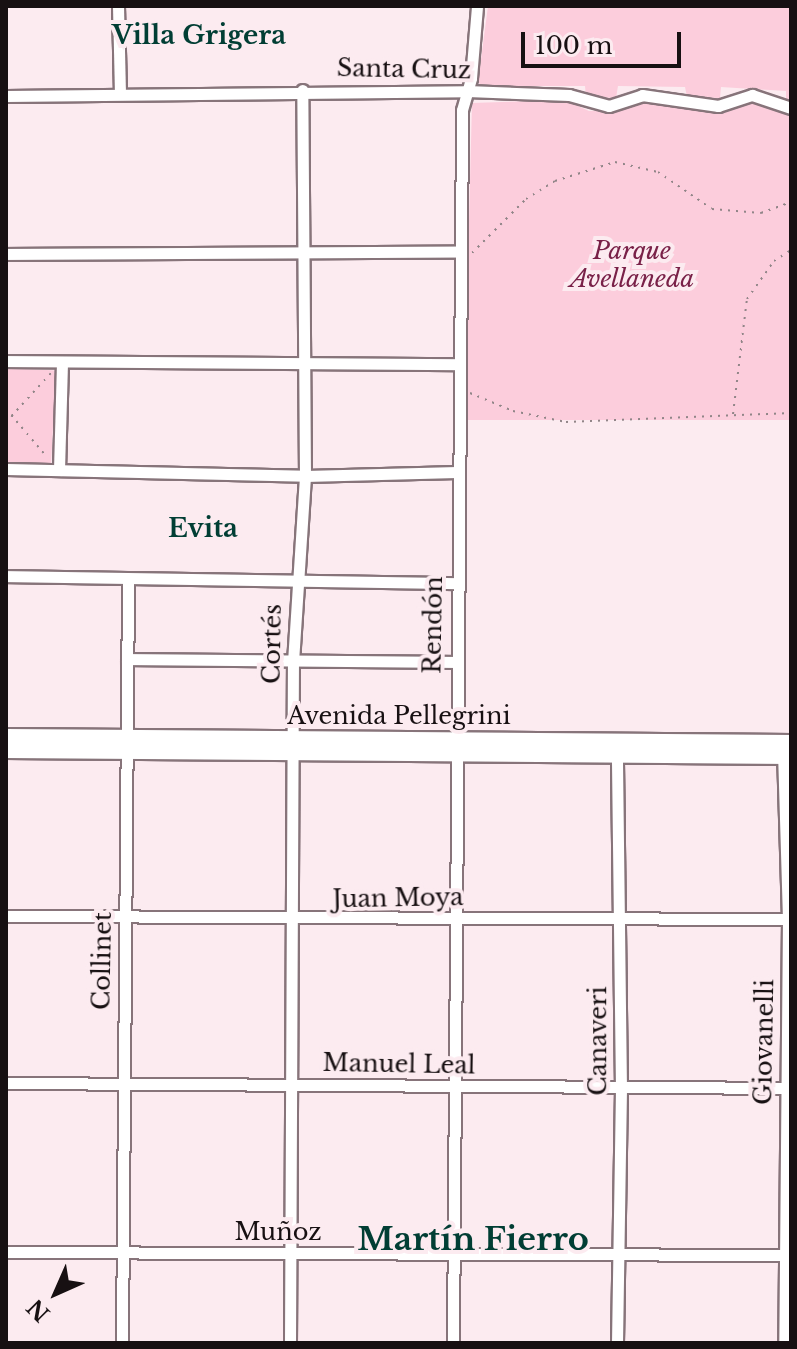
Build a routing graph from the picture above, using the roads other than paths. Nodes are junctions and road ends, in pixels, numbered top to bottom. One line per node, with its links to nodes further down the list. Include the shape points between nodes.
1 (118, 6): 5 (street)
2 (477, 6): 4 (street, Rendón)
3 (302, 90): 4 (street, Santa Cruz); 5 (street, Santa Cruz); 8 (street, Cortés)
4 (467, 91): 7 (street, Santa Cruz, via 569,95 609,106 642,95 718,106 752,95); 9 (street, Rendón, via 462,110)
5 (120, 93): 6 (street, Santa Cruz)
6 (6, 96)
7 (791, 108)
8 (302, 251): 9 (street); 10 (street); 13 (street, Cortés)
9 (465, 253): 14 (street, Rendón)
10 (6, 254)
11 (6, 361): 12 (street)
12 (62, 362): 13 (street); 16 (street)
13 (301, 364): 14 (street); 18 (street, Cortés)
14 (457, 364): 17 (street, Rendón)
15 (6, 469): 16 (street)
16 (59, 470): 18 (street)
17 (457, 472): 18 (street); 22 (street, Rendón)
18 (305, 476): 21 (street, Cortés)
19 (6, 576): 20 (street)
20 (128, 580): 21 (street); 23 (street, Collinet)
21 (299, 581): 22 (street); 24 (street, Cortés)
22 (456, 583): 25 (street, Rendón)
23 (127, 659): 24 (street); 27 (street, Collinet)
24 (293, 662): 25 (street); 28 (street, Cortés)
25 (454, 662): 30 (street, Rendón)
26 (6, 737): 27 (main road, Avenida Pellegrini)
27 (126, 746): 28 (main road, Avenida Pellegrini); 32 (main road, Avenida Pellegrini); 34 (street, Collinet)
28 (294, 747): 30 (main road, Avenida Pellegrini); 38 (street, Cortés)
29 (617, 747): 30 (main road, Avenida Pellegrini); 31 (main road, Avenida Pellegrini); 35 (street, Canaveri)
30 (455, 748): 36 (street, Rendón)
31 (787, 749): 37 (street, Giovanelli)
32 (6, 750)
33 (6, 916): 34 (street, Juan Moya)
34 (125, 918): 38 (street, Juan Moya); 41 (street, Collinet)
35 (620, 918): 36 (street, Juan Moya); 37 (street, Juan Moya); 44 (street, Canaveri)
36 (454, 919): 38 (street, Juan Moya); 42 (street, Rendón)
37 (790, 919): 43 (street, Giovanelli)
38 (294, 921): 40 (street, Cortés)
39 (6, 1083): 41 (street, Manuel Leal)
40 (292, 1085): 41 (street, Manuel Leal); 42 (street, Manuel Leal); 47 (street, Cortés)
41 (122, 1086): 46 (street, Collinet)
42 (455, 1086): 44 (street, Manuel Leal); 48 (street, Rendón)
43 (788, 1088): 44 (street, Manuel Leal); 50 (street, Giovanelli)
44 (621, 1089): 49 (street, Canaveri)
45 (6, 1252): 46 (street, Muñoz)
46 (123, 1254): 47 (street, Muñoz); 51 (street, Collinet)
47 (291, 1254): 48 (street, Muñoz); 52 (street, Cortés)
48 (454, 1254): 49 (street, Muñoz); 53 (street, Rendón)
49 (617, 1255): 50 (street, Muñoz); 54 (street, Canaveri)
50 (788, 1255): 55 (street, Giovanelli)
51 (122, 1343)
52 (290, 1343)
53 (453, 1343)
54 (617, 1343)
55 (784, 1343)

